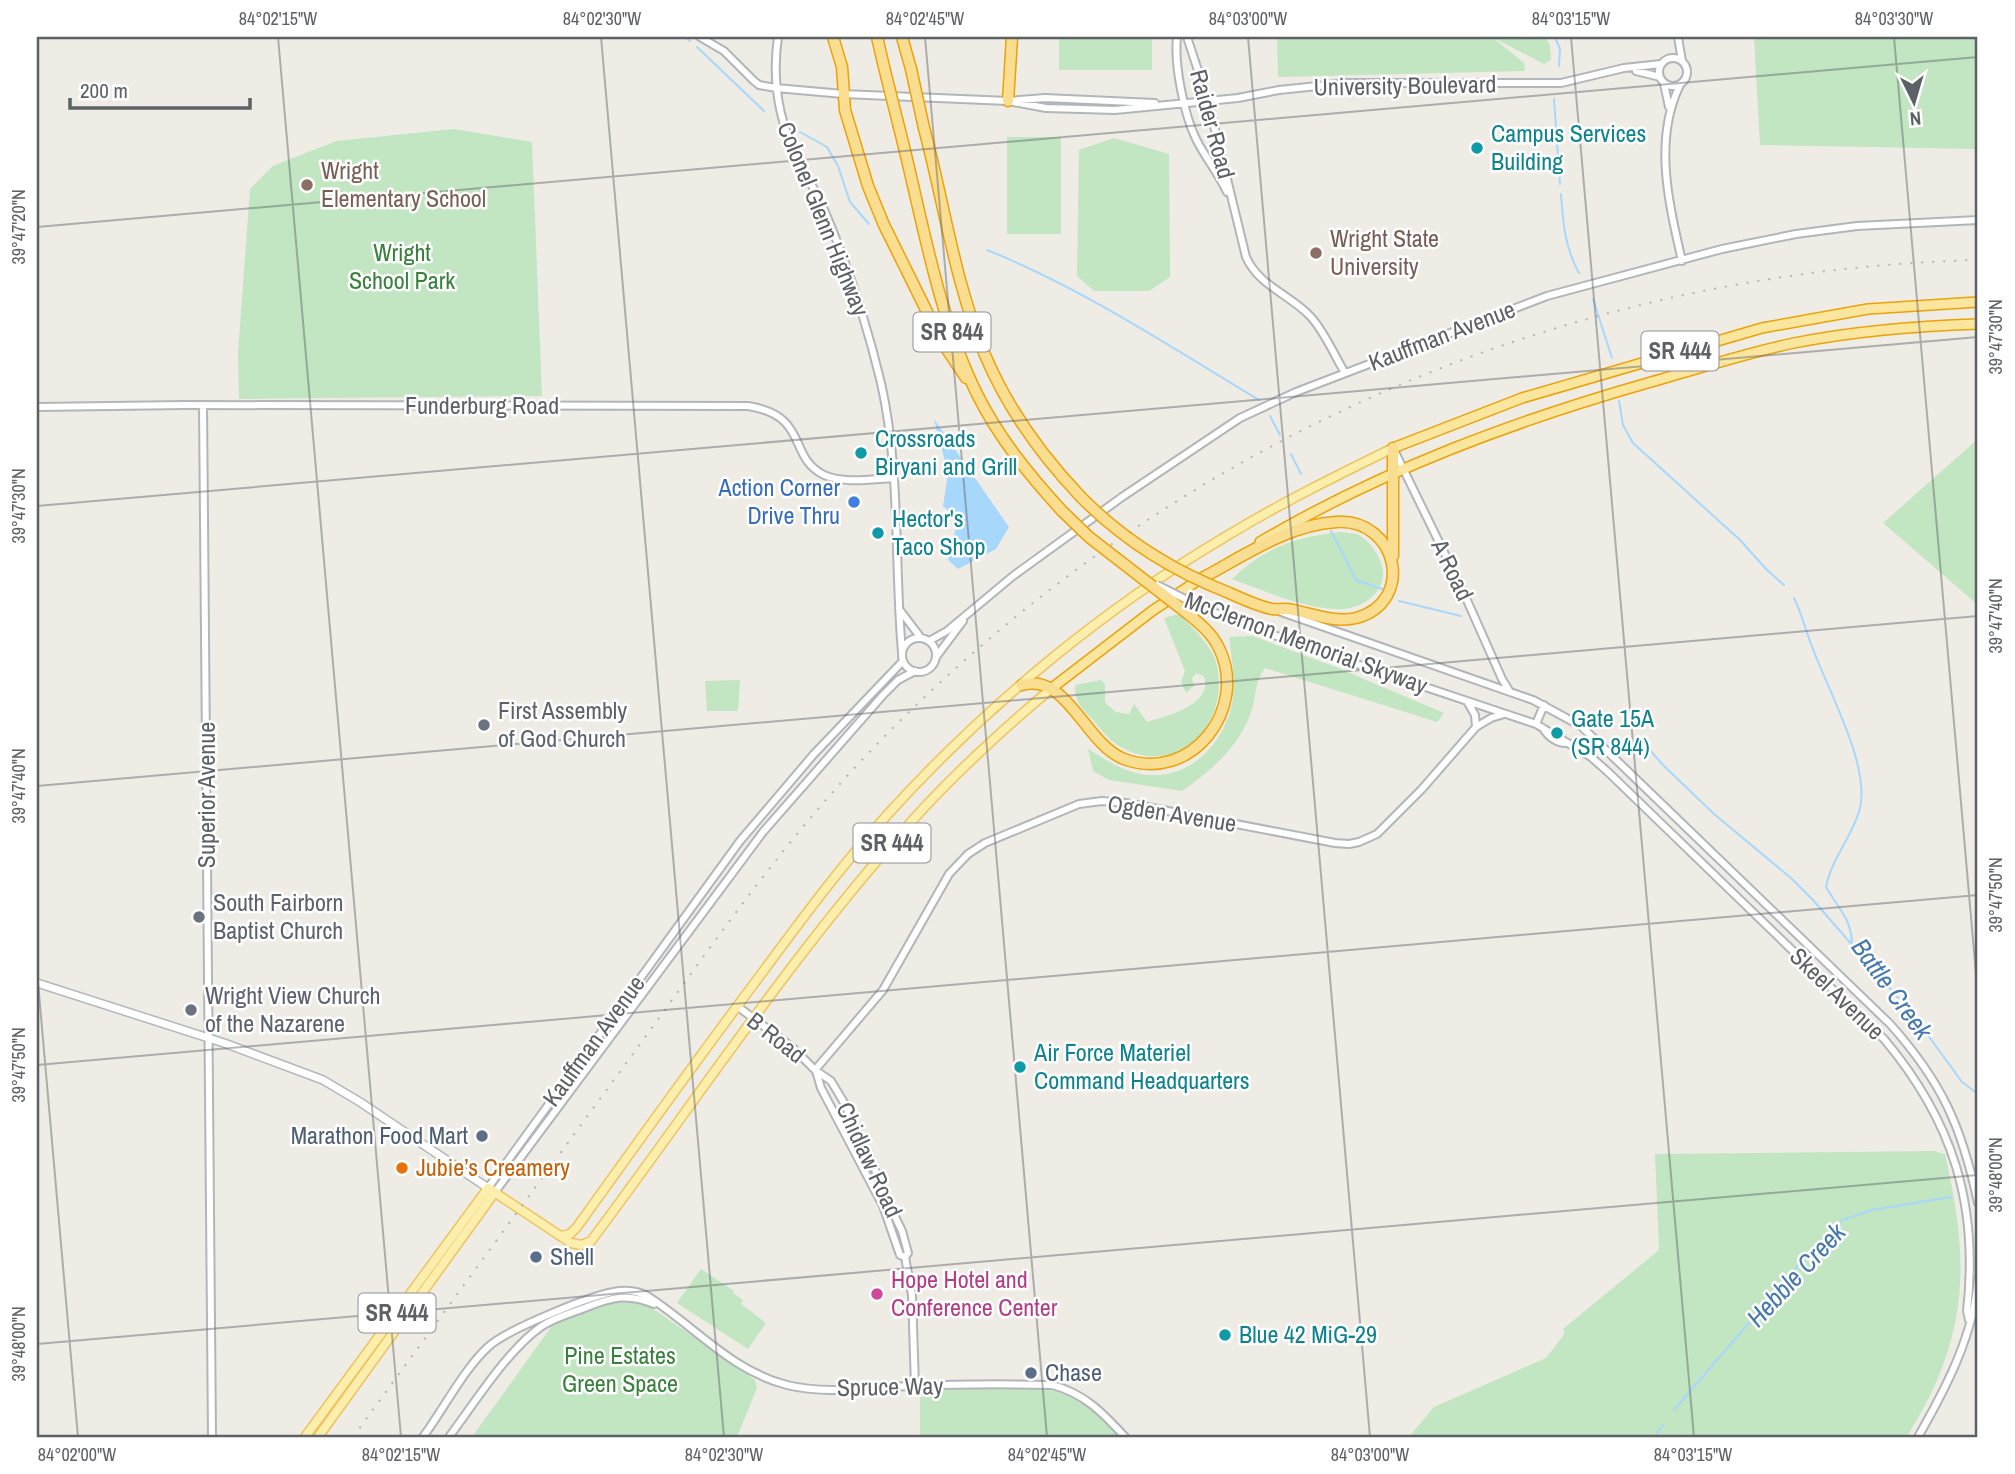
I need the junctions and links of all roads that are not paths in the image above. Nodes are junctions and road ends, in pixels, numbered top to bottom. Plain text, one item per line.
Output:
1 (700, 37) edge
2 (778, 37) edge
3 (833, 37) edge
4 (877, 37) edge
5 (902, 37) edge
6 (909, 37) edge
7 (1012, 37) edge
8 (1177, 37) edge
9 (1187, 37) edge
10 (1678, 38) edge
11 (1668, 58) junction
12 (1682, 61) junction
13 (1661, 64) junction
14 (1624, 68) junction
15 (911, 69) junction
16 (1661, 80) junction
17 (1680, 85) junction
18 (776, 88) junction
19 (843, 94) junction
20 (1008, 101) junction
21 (1208, 101) junction
22 (1185, 103) junction
23 (1669, 109) junction
24 (1235, 211) junction
25 (1978, 220) edge
26 (1682, 261) junction
27 (1978, 302) edge
28 (1978, 324) edge
29 (1345, 373) junction
30 (977, 392) junction
31 (203, 405) junction
32 (37, 407) edge
33 (1393, 448) junction
34 (1405, 468) junction
35 (1393, 473) junction
36 (894, 478) junction
37 (1393, 570) junction
38 (1203, 577) junction
39 (1143, 578) junction
40 (898, 608) junction
41 (1273, 609) junction
42 (969, 613) junction
43 (921, 638) junction
44 (929, 641) junction
45 (902, 652) junction
46 (935, 659) junction
47 (903, 661) junction
48 (915, 671) junction
49 (1022, 685) junction
50 (1052, 688) junction
51 (1511, 692) junction
52 (1467, 702) junction
53 (1548, 707) junction
54 (1506, 714) junction
55 (1540, 725) junction
56 (1476, 727) junction
57 (37, 983) edge
58 (737, 1006) junction
59 (754, 1019) junction
60 (210, 1038) junction
61 (815, 1070) junction
62 (492, 1190) junction
63 (1978, 1203) edge
64 (561, 1236) junction
65 (905, 1256) junction
66 (1978, 1278) edge
67 (659, 1306) junction
68 (1969, 1320) junction
69 (915, 1386) junction
70 (212, 1437) edge
71 (305, 1437) edge
72 (318, 1437) edge
73 (423, 1437) edge
74 (449, 1437) edge
75 (1125, 1437) edge
76 (1918, 1437) edge

1 - 18 street
2 - 18 street, Colonel Glenn Highway
3 - 19 highway
4 - 30 highway, McClernon Memorial Skyway / SR 844, bridge
5 - 15 highway, McClernon Memorial Skyway / SR 844
6 - 15 highway
7 - 20 highway
8 - 22 street, Raider Road
9 - 21 street, Raider Road
10 - 11 street
10 - 12 street
11 - 12 street
11 - 13 street
12 - 17 street
13 - 14 street, University Boulevard
13 - 16 street
14 - 16 street, University Boulevard
14 - 21 street, University Boulevard
15 - 41 highway, McClernon Memorial Skyway / SR 844, bridge
16 - 17 street, University Boulevard
16 - 23 street
17 - 23 street
18 - 19 street, University Boulevard
18 - 36 street, Colonel Glenn Highway
19 - 20 street, University Boulevard
19 - 30 highway
20 - 22 street, University Boulevard
21 - 22 street, University Boulevard
21 - 24 street, Raider Road
22 - 24 street, Raider Road
23 - 26 street
24 - 29 street, Raider Road
25 - 26 street, Kauffman Avenue
26 - 29 street, Kauffman Avenue
27 - 33 highway, SR 444
28 - 34 highway, SR 444
29 - 42 street, Kauffman Avenue
30 - 39 highway, McClernon Memorial Skyway / SR 844, bridge
31 - 32 street, Funderburg Road
31 - 36 street, Funderburg Road
31 - 60 street, Superior Avenue
33 - 34 street, A Road
33 - 35 highway
33 - 49 main road, SR 444
34 - 35 highway, SR 444
34 - 51 street, A Road
35 - 37 highway
35 - 38 highway, SR 444
36 - 40 street, Colonel Glenn Highway
37 - 38 highway
37 - 41 highway
38 - 50 highway, SR 444
39 - 50 highway, bridge
39 - 52 street, McClernon Memorial Skyway / SR 844, bridge
40 - 43 street
40 - 45 street, Colonel Glenn Highway
41 - 51 street, McClernon Memorial Skyway / SR 844
42 - 44 street, Kauffman Avenue
42 - 46 street, Kauffman Avenue
43 - 44 street
43 - 45 street
44 - 46 street
45 - 47 street
46 - 48 street
47 - 48 street
47 - 62 street, Kauffman Avenue
48 - 62 street, Kauffman Avenue
49 - 50 highway
49 - 58 main road, SR 444
50 - 59 main road, SR 444
51 - 53 street, McClernon Memorial Skyway
52 - 54 street, McClernon Memorial Skyway / SR 844
52 - 56 street
53 - 55 street
53 - 63 street, Skeel Avenue
54 - 55 street, McClernon Memorial Skyway
54 - 56 street
55 - 68 street, Skeel Avenue
56 - 61 street, Ogden Avenue
57 - 60 main road
58 - 59 street, B Road
58 - 64 main road, SR 444
59 - 61 street, B Road
59 - 64 main road, SR 444
60 - 62 main road
60 - 70 street, Superior Avenue
61 - 65 street, Chidlaw Road
61 - 65 street, Chidlaw Road
62 - 64 main road, SR 444
62 - 71 main road, Kauffman Avenue / SR 444
62 - 72 main road, Kauffman Avenue / SR 444
65 - 69 street, Chidlaw Road
66 - 68 street, Skeel Avenue
67 - 69 street, Spruce Way
67 - 73 street, Spruce Way
67 - 74 street, Spruce Way
68 - 76 street, Skeel Avenue
69 - 75 street, Spruce Way

